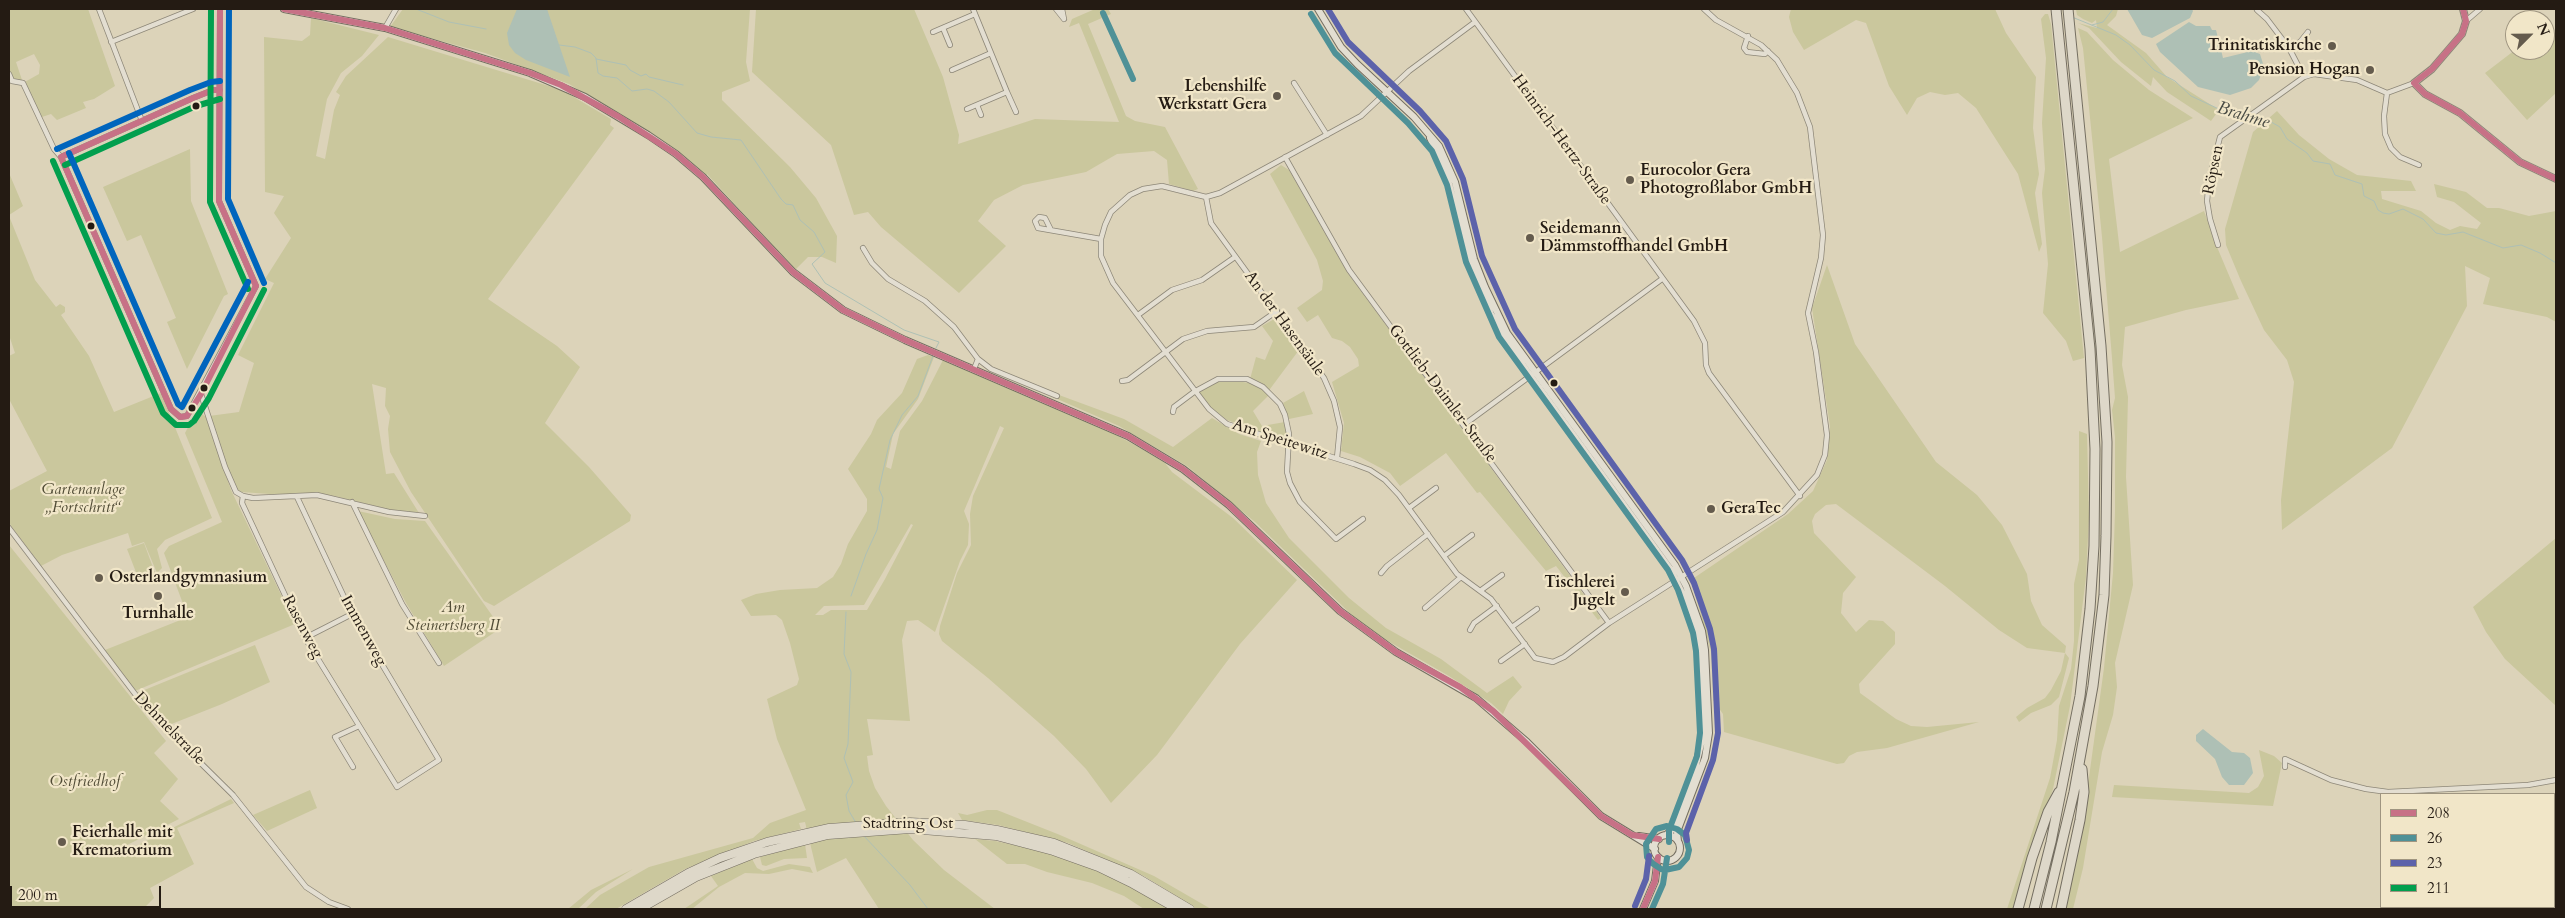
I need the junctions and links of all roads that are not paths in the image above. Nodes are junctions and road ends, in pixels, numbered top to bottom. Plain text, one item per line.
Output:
1 (99, 9) edge
2 (193, 9) edge
3 (220, 9) edge
4 (284, 9) edge
5 (394, 9) edge
6 (973, 9) edge
7 (1056, 9) edge
8 (1062, 9) edge
9 (1318, 9) edge
10 (1466, 9) edge
11 (1704, 9) edge
12 (2056, 9) edge
13 (2068, 9) edge
14 (2463, 9) edge
15 (2480, 9) edge
16 (2257, 10) dead end
17 (975, 14) junction
18 (2466, 21) junction
19 (1475, 22) junction
20 (385, 28) junction
21 (943, 28) junction
22 (933, 32) dead end
23 (2308, 32) dead end
24 (1748, 36) junction
25 (111, 42) junction
26 (950, 45) dead end
27 (2289, 48) junction
28 (1768, 51) junction
29 (991, 53) junction
30 (952, 70) dead end
31 (9, 74) edge
32 (2304, 77) junction
33 (1294, 83) dead end
34 (2414, 83) junction
35 (220, 90) junction
36 (1007, 92) junction
37 (1387, 92) junction
38 (2387, 93) junction
39 (977, 105) junction
40 (967, 109) dead end
41 (1016, 112) dead end
42 (981, 115) dead end
43 (142, 121) junction
44 (1327, 134) junction
45 (61, 157) junction
46 (1285, 157) junction
47 (2419, 165) dead end
48 (2556, 179) edge
49 (1206, 197) junction
50 (1051, 230) dead end
51 (1101, 239) junction
52 (2218, 245) dead end
53 (863, 248) dead end
54 (1236, 257) junction
55 (1662, 279) junction
56 (1276, 312) junction
57 (1138, 315) junction
58 (1165, 352) junction
59 (978, 359) junction
60 (974, 369) junction
61 (1532, 374) junction
62 (1122, 381) dead end
63 (1194, 392) junction
64 (201, 394) junction
65 (1058, 396) dead end
66 (1173, 412) dead end
67 (1465, 424) junction
68 (1287, 444) junction
69 (1336, 458) junction
70 (1436, 488) dead end
71 (243, 496) junction
72 (1800, 496) junction
73 (297, 497) junction
74 (352, 502) junction
75 (1409, 508) junction
76 (425, 516) dead end
77 (1363, 519) dead end
78 (9, 528) edge
79 (1428, 534) junction
80 (1472, 535) dead end
81 (1444, 556) junction
82 (1381, 573) dead end
83 (1502, 575) dead end
84 (1461, 577) junction
85 (1680, 578) junction
86 (1480, 591) junction
87 (1497, 606) junction
88 (1425, 608) dead end
89 (1537, 609) dead end
90 (352, 614) junction
91 (1609, 623) junction
92 (1512, 626) junction
93 (1470, 630) dead end
94 (305, 638) junction
95 (1525, 644) junction
96 (1501, 661) dead end
97 (439, 663) dead end
98 (359, 726) junction
99 (2081, 756) junction
100 (353, 767) dead end
101 (2285, 767) dead end
102 (2556, 780) edge
103 (2064, 783) junction
104 (397, 787) joint
105 (997, 833) junction
106 (1632, 835) junction
107 (1666, 835) junction
108 (1659, 838) junction
109 (784, 841) junction
110 (1678, 841) junction
111 (1655, 849) junction
112 (1658, 857) junction
113 (1668, 861) junction
114 (1655, 881) junction
115 (348, 909) edge
116 (626, 909) edge
117 (640, 909) edge
118 (1177, 909) edge
119 (1190, 909) edge
120 (1643, 909) edge
121 (2018, 909) edge
122 (2034, 909) edge
123 (2046, 909) edge
124 (2061, 909) edge

1 - 25 street
2 - 25 street
3 - 35 street
4 - 20 main road
5 - 20 street
6 - 17 street
7 - 8 street
9 - 37 main road
10 - 19 street, Heinrich-Hertz-Straße
11 - 24 street, Am Speitewitz
12 - 103 highway
13 - 99 highway
14 - 18 street
15 - 18 street
16 - 27 street
17 - 21 street
17 - 29 street
18 - 34 street
19 - 37 street
19 - 55 street, Heinrich-Hertz-Straße
20 - 60 main road
21 - 22 street
21 - 26 street
23 - 27 street
24 - 28 street, Am Speitewitz
24 - 28 street
25 - 43 street
27 - 32 street
28 - 72 street, Am Speitewitz
29 - 30 street
29 - 36 street
31 - 45 street
32 - 38 street
32 - 52 street, Röpsen
33 - 44 street
34 - 38 street
34 - 48 street
35 - 43 street
35 - 64 street
36 - 39 street
36 - 41 street
37 - 44 street
37 - 61 main road
38 - 47 street
39 - 40 street
39 - 42 street
43 - 45 street
44 - 46 street
45 - 64 street
46 - 49 street
46 - 67 street, Gottlieb-Daimler-Straße
49 - 51 street, Am Speitewitz
49 - 54 street, An der Hasensäule
50 - 51 street
51 - 57 street, Am Speitewitz
53 - 59 street
54 - 56 street, An der Hasensäule
54 - 57 street
55 - 61 street
55 - 72 street, Heinrich-Hertz-Straße
56 - 58 street
56 - 69 street, An der Hasensäule
57 - 58 street, Am Speitewitz
58 - 62 street
58 - 63 street, Am Speitewitz
59 - 60 street
59 - 65 street
60 - 106 main road
61 - 67 street
61 - 85 main road
63 - 66 street
63 - 68 street, Am Speitewitz
63 - 68 street
64 - 71 street, Rasenweg
67 - 91 street, Gottlieb-Daimler-Straße
68 - 69 street, Am Speitewitz
68 - 77 street
69 - 75 street, Am Speitewitz
70 - 75 street
71 - 73 street
71 - 94 street, Rasenweg
72 - 85 street, Am Speitewitz
73 - 74 street
73 - 90 street, Immenweg
74 - 76 street
74 - 97 street
75 - 79 street, Am Speitewitz
78 - 115 street, Dehmelstraße
79 - 81 street, Am Speitewitz
79 - 82 street
80 - 81 street
81 - 84 street, Am Speitewitz
83 - 86 street
84 - 86 street, Am Speitewitz
84 - 88 street
85 - 91 street, Am Speitewitz
85 - 107 main road
85 - 110 main road
86 - 87 street, Am Speitewitz
87 - 92 street, Am Speitewitz
87 - 93 street
89 - 92 street
90 - 94 street
90 - 104 street, Immenweg
91 - 95 street, Am Speitewitz
92 - 95 street, Am Speitewitz
94 - 98 street, Rasenweg
95 - 96 street
98 - 100 street
98 - 104 street, Rasenweg
99 - 123 highway
99 - 124 highway
101 - 102 street
103 - 121 highway
103 - 122 highway
105 - 109 highway, Stadtring Ost
105 - 118 highway, Stadtring Ost
105 - 119 highway, Stadtring Ost
106 - 108 main road
106 - 111 main road
107 - 108 main road
107 - 110 main road
108 - 111 main road
109 - 116 highway, Stadtring Ost
109 - 117 highway, Stadtring Ost
110 - 113 main road
111 - 112 main road
112 - 113 main road
112 - 114 main road
113 - 114 main road
114 - 120 main road

